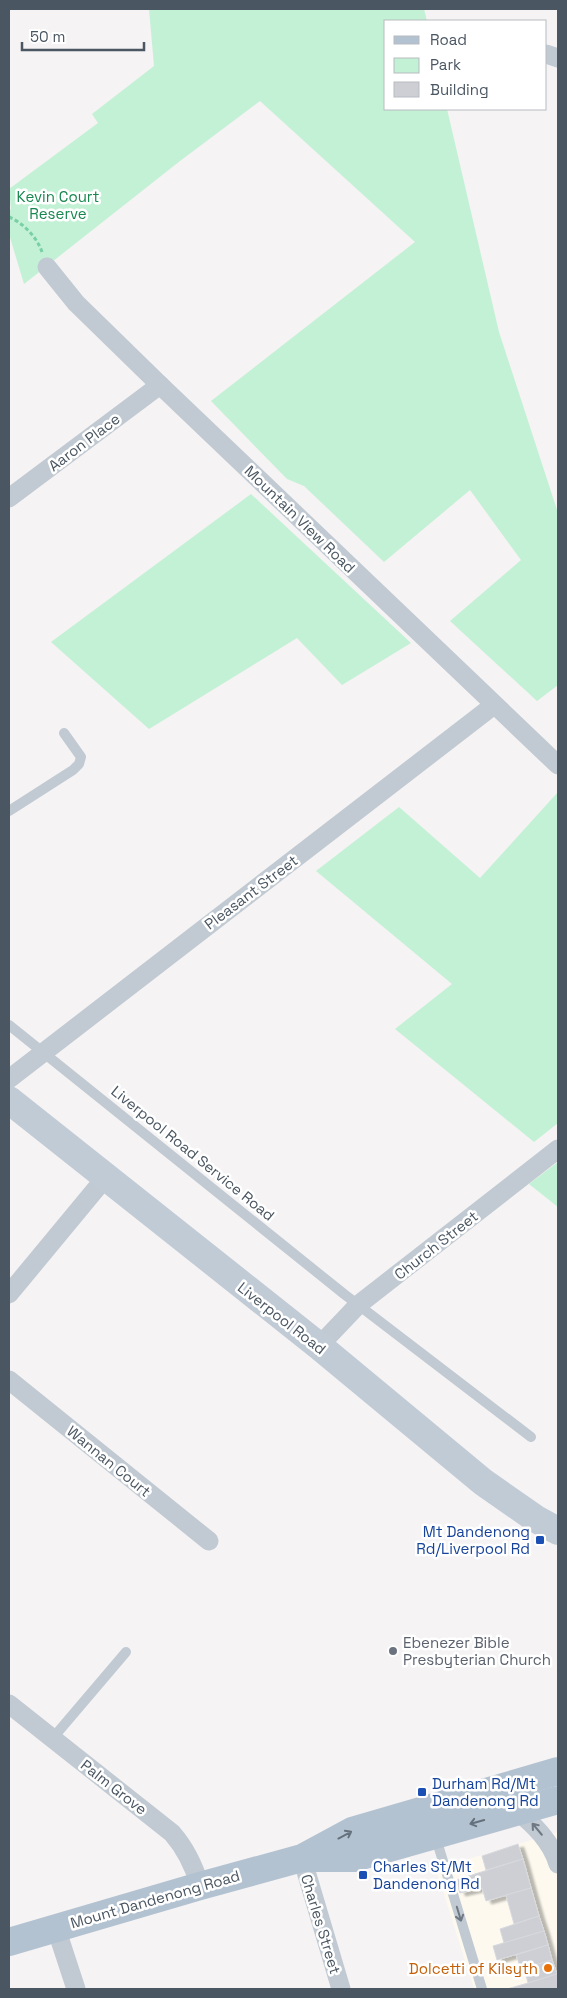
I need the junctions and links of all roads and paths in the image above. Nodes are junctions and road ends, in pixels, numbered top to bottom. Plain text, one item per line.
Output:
1 (9, 217) edge
2 (47, 267) joint
3 (160, 385) junction
4 (9, 498) edge
5 (494, 704) junction
6 (64, 733) dead end
7 (558, 765) edge
8 (9, 811) edge
9 (9, 1025) edge
10 (42, 1052) junction
11 (9, 1079) edge
12 (9, 1100) edge
13 (558, 1149) edge
14 (105, 1178) junction
15 (9, 1294) edge
16 (358, 1305) junction
17 (319, 1346) junction
18 (9, 1380) edge
19 (531, 1437) dead end
20 (558, 1531) edge
21 (209, 1541) dead end
22 (126, 1652) dead end
23 (9, 1704) edge
24 (52, 1739) junction
25 (558, 1771) edge
26 (558, 1800) edge
27 (516, 1810) junction
28 (558, 1830) edge
29 (435, 1834) junction
30 (556, 1857) edge
31 (302, 1858) junction
32 (200, 1886) junction
33 (56, 1928) junction
34 (9, 1942) edge
35 (76, 1989) edge
36 (341, 1989) edge
37 (482, 1989) edge

1 - 2 path
2 - 3 street, Mountain View Road
3 - 4 street, Aaron Place
3 - 5 street, Mountain View Road
5 - 7 street, Mountain View Road
5 - 10 street, Pleasant Street
6 - 8 lane
9 - 10 lane, Liverpool Road Service Road
10 - 11 street, Pleasant Street
10 - 16 lane, Liverpool Road Service Road
12 - 14 main road, Liverpool Road
13 - 16 street, Church Street
14 - 15 street
14 - 17 main road, Liverpool Road
16 - 17 street, Church Street
16 - 19 lane, Liverpool Road Service Road
17 - 20 main road, Liverpool Road
18 - 21 street, Wannan Court
22 - 24 lane
23 - 24 street, Palm Grove
24 - 32 street, Palm Grove
31 -> 25 main road, Mount Dandenong Road
26 - 27 main road, Mount Dandenong Road
27 -> 29 main road, Mount Dandenong Road
30 -> 27 street
28 - 30 street
29 - 31 main road, Mount Dandenong Road
29 -> 37 lane
31 - 32 main road, Mount Dandenong Road
31 - 36 street, Charles Street
32 - 33 main road, Mount Dandenong Road
33 - 34 main road, Mount Dandenong Road
33 - 35 street

